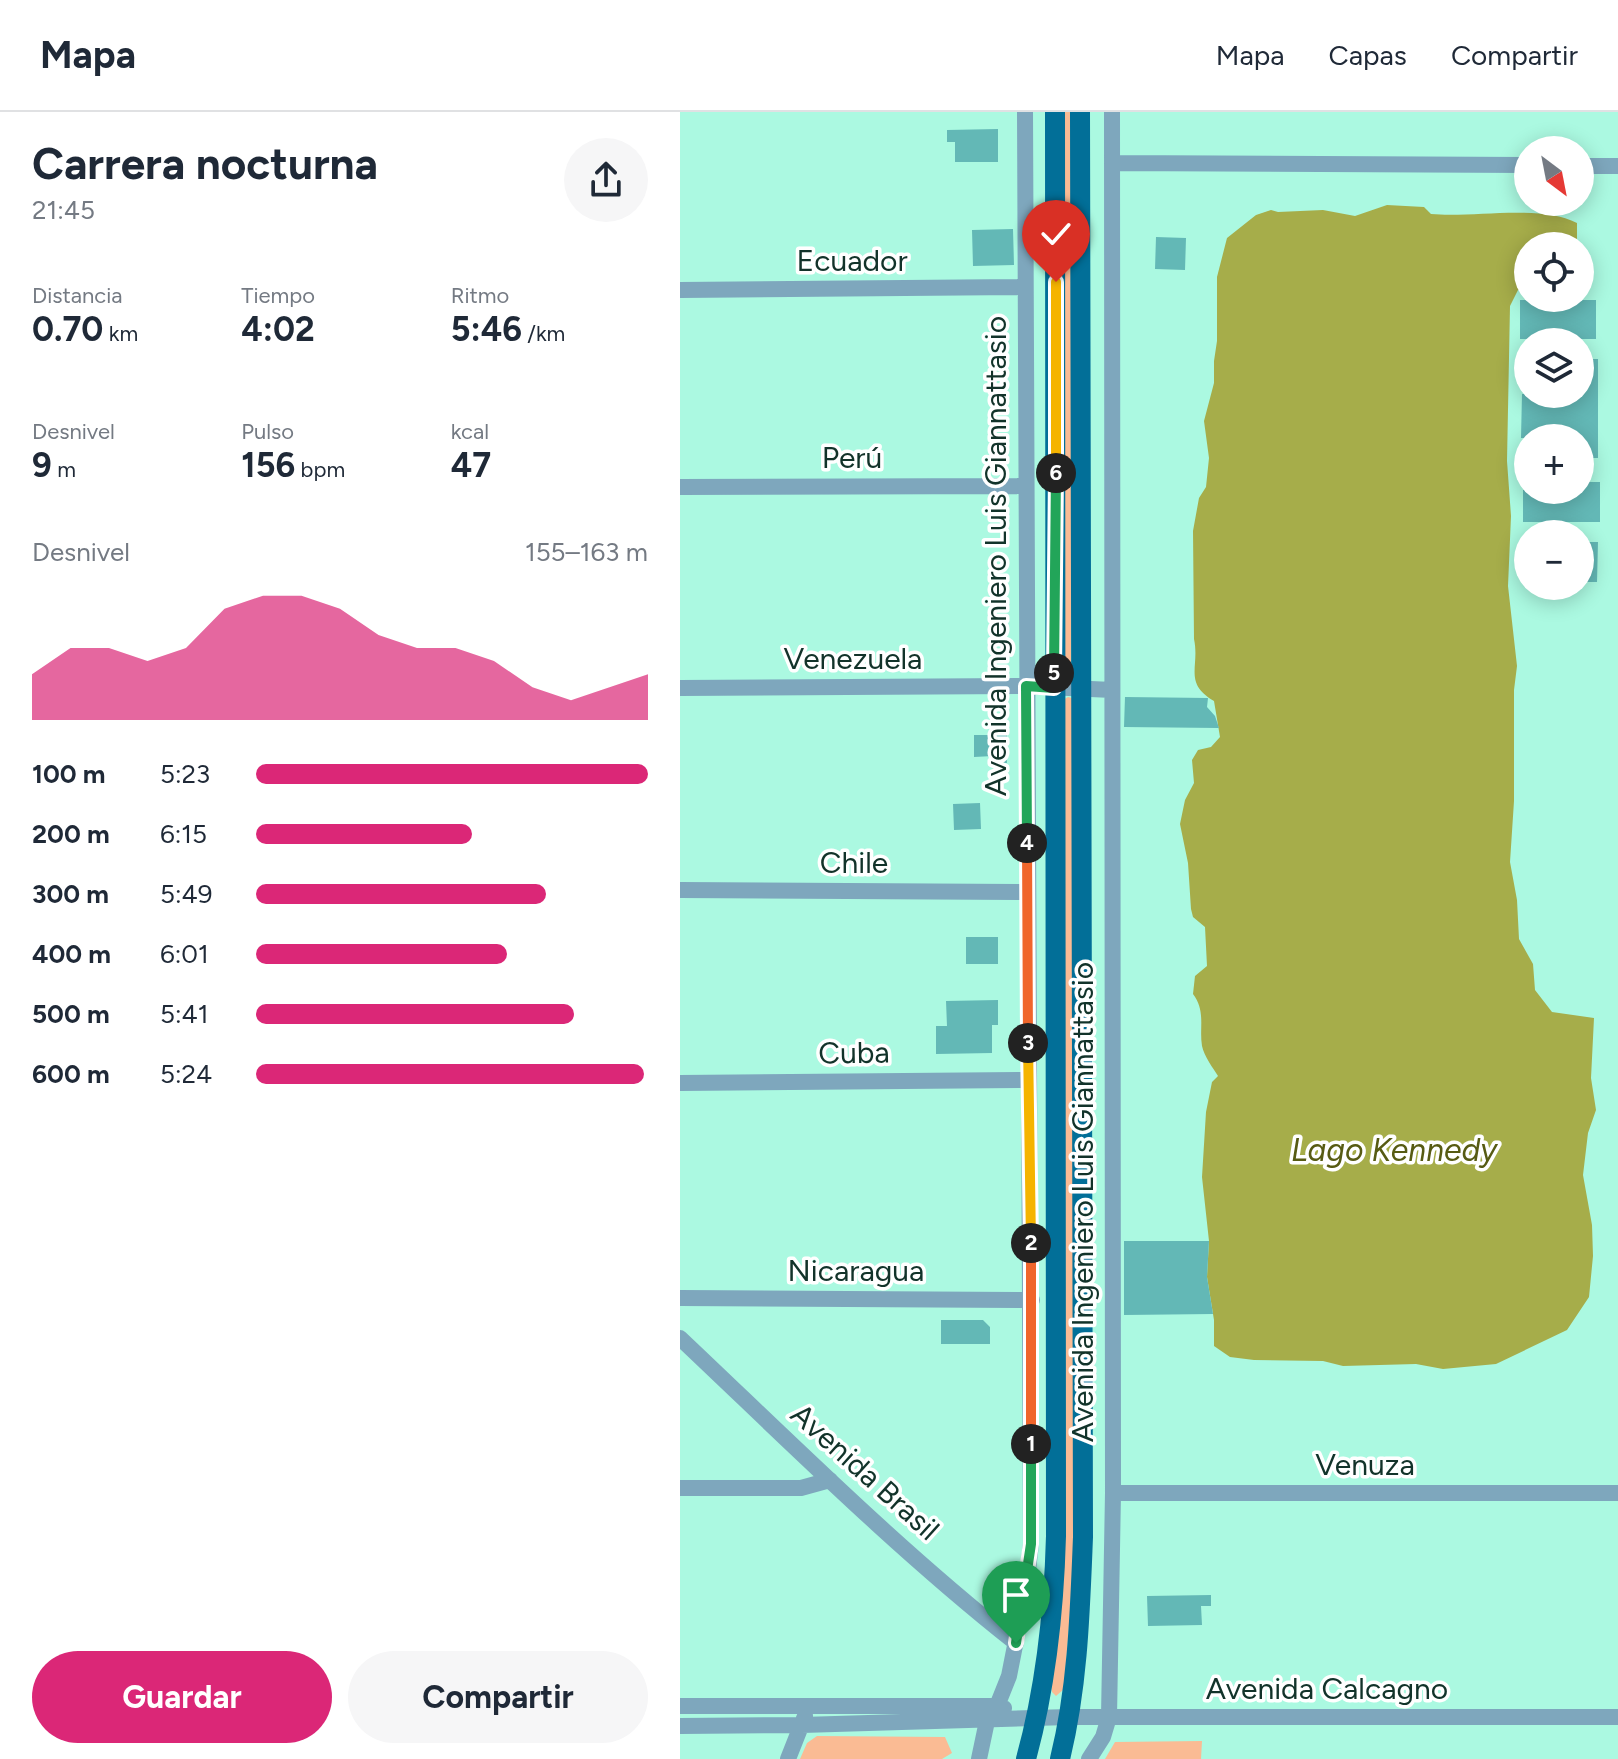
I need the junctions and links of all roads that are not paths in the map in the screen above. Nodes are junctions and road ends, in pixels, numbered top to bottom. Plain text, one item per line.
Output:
1 (1025, 112) edge
2 (1055, 112) edge
3 (1080, 112) edge
4 (1112, 112) edge
5 (1112, 163) junction
6 (1514, 165) edge
7 (1594, 166) edge
8 (1618, 166) edge
9 (1025, 287) junction
10 (680, 290) edge
11 (1025, 486) junction
12 (680, 487) edge
13 (1026, 686) junction
14 (680, 688) edge
15 (1054, 688) junction
16 (1082, 688) junction
17 (1112, 690) junction
18 (680, 890) edge
19 (1027, 892) junction
20 (1029, 1080) junction
21 (680, 1083) edge
22 (680, 1298) edge
23 (1032, 1300) junction
24 (680, 1338) edge
25 (830, 1480) junction
26 (680, 1488) edge
27 (1113, 1493) junction
28 (1618, 1493) edge
29 (1016, 1643) junction
30 (680, 1706) edge
31 (808, 1706) junction
32 (997, 1706) junction
33 (1069, 1717) junction
34 (1109, 1717) junction
35 (1618, 1717) edge
36 (1036, 1718) junction
37 (987, 1721) junction
38 (802, 1725) junction
39 (680, 1726) edge
40 (975, 1756) edge
41 (788, 1759) edge
42 (1026, 1759) edge
43 (1060, 1759) edge
44 (1089, 1759) edge

1 - 9 street, Avenida Ingeniero Luis Giannattasio
2 - 15 main road, Avenida Ingeniero Luis Giannattasio
3 - 16 main road, Avenida Ingeniero Luis Giannattasio
4 - 5 street, Avenida Ingeniero Luis Giannattasio
5 - 6 street
5 - 17 street, Avenida Ingeniero Luis Giannattasio
7 - 8 street
9 - 10 street, Ecuador
9 - 11 street, Avenida Ingeniero Luis Giannattasio
11 - 12 street, Perú
11 - 13 street, Avenida Ingeniero Luis Giannattasio
13 - 14 street, Venezuela
13 - 15 street, Venezuela
13 - 19 street, Avenida Ingeniero Luis Giannattasio
15 - 16 street, Venezuela
15 - 36 main road, Avenida Ingeniero Luis Giannattasio
16 - 17 street, Venezuela
16 - 33 main road, Avenida Ingeniero Luis Giannattasio
17 - 27 street, Avenida Ingeniero Luis Giannattasio
18 - 19 street, Chile
19 - 20 street, Avenida Ingeniero Luis Giannattasio
20 - 21 street, Cuba
20 - 23 street, Avenida Ingeniero Luis Giannattasio
22 - 23 street, Nicaragua
23 - 29 street, Avenida Ingeniero Luis Giannattasio
24 - 25 street, Avenida Brasil
25 - 26 street
25 - 29 street, Avenida Brasil
27 - 28 street, Venuza
27 - 34 street, Avenida Ingeniero Luis Giannattasio
29 - 32 street, Avenida Ingeniero Luis Giannattasio
30 - 31 street, Avenida Calcagno
31 - 32 street, Avenida Calcagno
31 - 38 street
32 - 36 street, Avenida Calcagno
32 - 37 street, Avenida Ingeniero Luis Giannattasio
33 - 34 street, Avenida Calcagno
33 - 36 street, Avenida Calcagno
33 - 43 main road, Avenida Ingeniero Luis Giannattasio
34 - 35 street, Avenida Calcagno
34 - 44 street, Avenida Ingeniero Luis Giannattasio
36 - 37 street, Avenida Calcagno
36 - 42 main road, Avenida Ingeniero Luis Giannattasio
37 - 38 street, Avenida Calcagno
37 - 40 street, Avenida Ingeniero Luis Giannattasio
38 - 39 street, Avenida Calcagno
38 - 41 street

